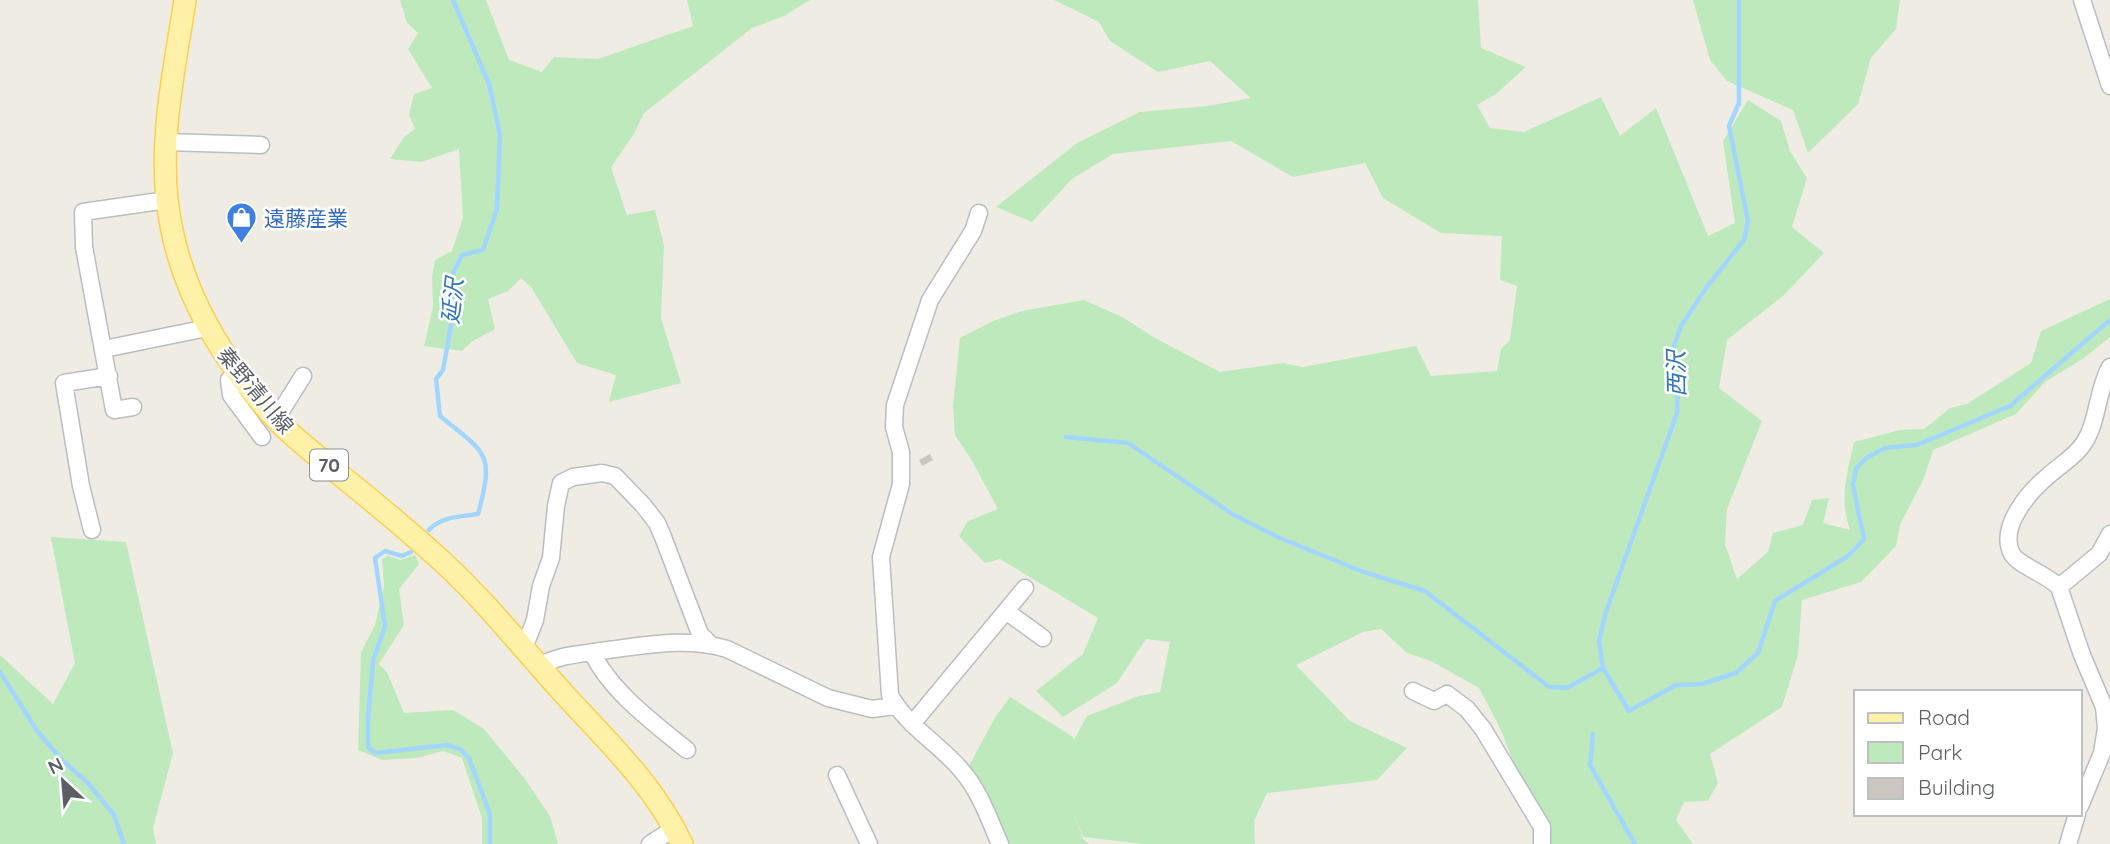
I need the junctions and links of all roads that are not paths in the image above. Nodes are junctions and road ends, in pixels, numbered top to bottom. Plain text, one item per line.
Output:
1 (185, 0) edge
2 (2082, 0) edge
3 (2110, 86) edge
4 (166, 142) junction
5 (261, 145) dead end
6 (167, 200) junction
7 (979, 213) dead end
8 (207, 328) junction
9 (104, 349) junction
10 (2110, 367) edge
11 (239, 374) junction
12 (109, 376) junction
13 (303, 376) dead end
14 (133, 407) dead end
15 (276, 419) junction
16 (262, 436) dead end
17 (92, 530) dead end
18 (2110, 534) edge
19 (2059, 587) junction
20 (1025, 588) dead end
21 (1006, 611) junction
22 (1043, 638) dead end
23 (710, 644) junction
24 (524, 648) junction
25 (592, 652) junction
26 (539, 666) junction
27 (1413, 691) dead end
28 (895, 706) junction
29 (912, 724) junction
30 (687, 750) dead end
31 (837, 775) dead end
32 (2082, 801) edge
33 (2076, 816) edge
34 (679, 836) edge
35 (650, 844) edge
36 (869, 844) edge
37 (1000, 844) edge
38 (1542, 844) edge
39 (2068, 844) edge

1 - 4 main road, 秦野清川線 / 70
2 - 3 street
4 - 5 street
4 - 6 main road, 秦野清川線 / 70
6 - 8 main road, 秦野清川線 / 70
6 - 9 street
7 - 28 street
8 - 9 street
8 - 11 main road, 秦野清川線 / 70
9 - 12 street
10 - 19 street
11 - 15 main road, 秦野清川線 / 70
11 - 16 street
12 - 14 street
12 - 17 street
13 - 15 street
15 - 24 main road, 秦野清川線 / 70
18 - 19 street
19 - 32 street
20 - 21 street
21 - 22 street
21 - 29 street
23 - 24 street
23 - 25 street
23 - 28 street
24 - 26 main road, 秦野清川線 / 70
25 - 26 street
25 - 30 street
26 - 34 main road, 秦野清川線 / 70
27 - 38 street
28 - 29 street
29 - 37 street
31 - 36 street
33 - 39 street
34 - 35 street

